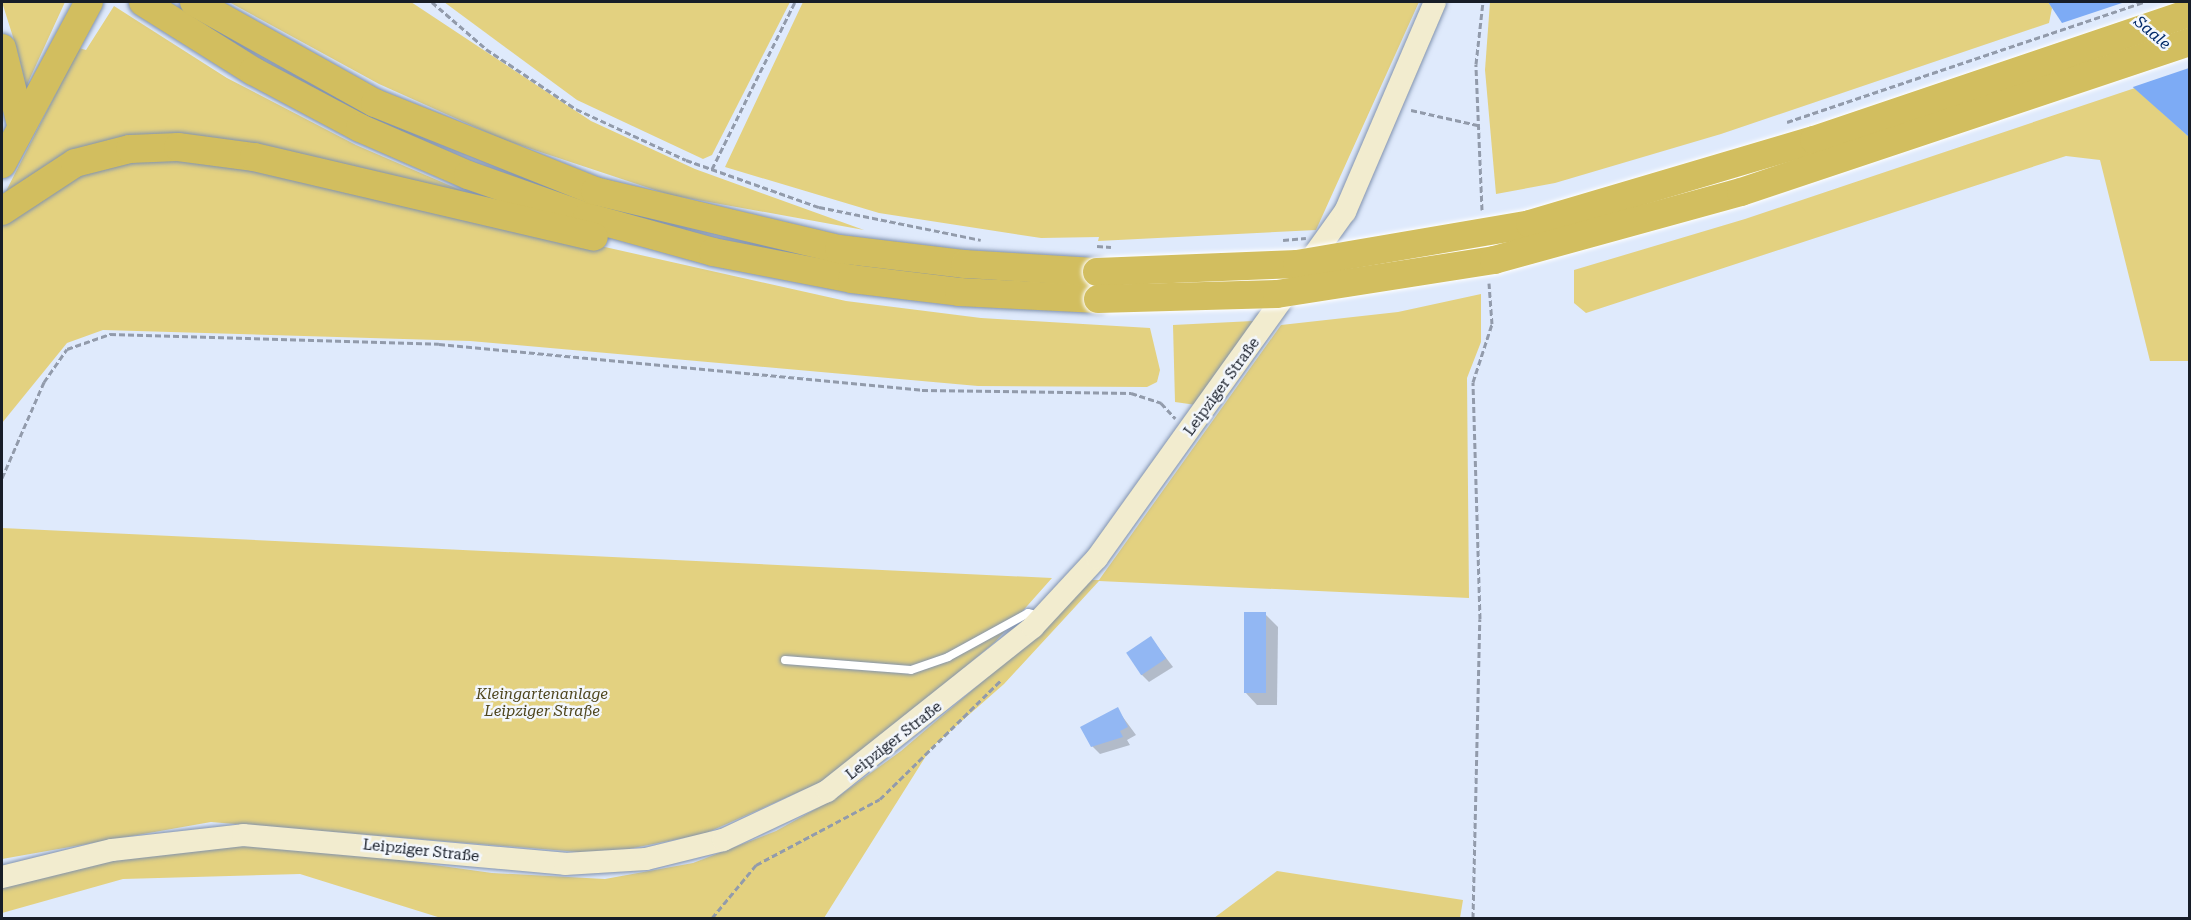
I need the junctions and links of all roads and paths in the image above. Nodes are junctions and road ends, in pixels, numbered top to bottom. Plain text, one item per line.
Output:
1 (89, 2) edge
2 (143, 2) edge
3 (194, 2) edge
4 (432, 2) edge
5 (795, 2) edge
6 (1435, 2) edge
7 (1484, 2) edge
8 (2143, 2) edge
9 (2190, 13) edge
10 (2190, 42) edge
11 (2, 48) edge
12 (1392, 106) junction
13 (1783, 123) dead end
14 (21, 125) junction
15 (1477, 125) junction
16 (2, 164) edge
17 (712, 169) junction
18 (1480, 190) dead end
19 (1487, 208) dead end
20 (1477, 210) dead end
21 (2, 211) edge
22 (1319, 236) dead end
23 (1275, 240) dead end
24 (990, 241) dead end
25 (1120, 247) dead end
26 (713, 252) junction
27 (1094, 255) junction
28 (1491, 306) dead end
29 (1190, 431) junction
30 (2, 478) edge
31 (1045, 617) junction
32 (785, 660) dead end
33 (1007, 674) dead end
34 (2, 877) edge
35 (712, 918) edge
36 (1473, 918) edge

1 - 14 highway
2 - 26 highway
3 - 27 highway
4 - 17 path
5 - 17 path
6 - 12 street, Leipziger Straße
7 - 15 path
8 - 13 path, bridge
9 - 27 highway, bridge
10 - 26 highway, bridge
11 - 14 highway
12 - 15 path
12 - 29 street, Leipziger Straße
14 - 16 highway
15 - 18 path
17 - 24 path
19 - 20 path
21 - 26 highway
22 - 23 path, bridge
25 - 27 path, bridge
28 - 36 path
29 - 30 path
29 - 31 street, Leipziger Straße
31 - 32 lane
31 - 34 street, Leipziger Straße
33 - 35 path

